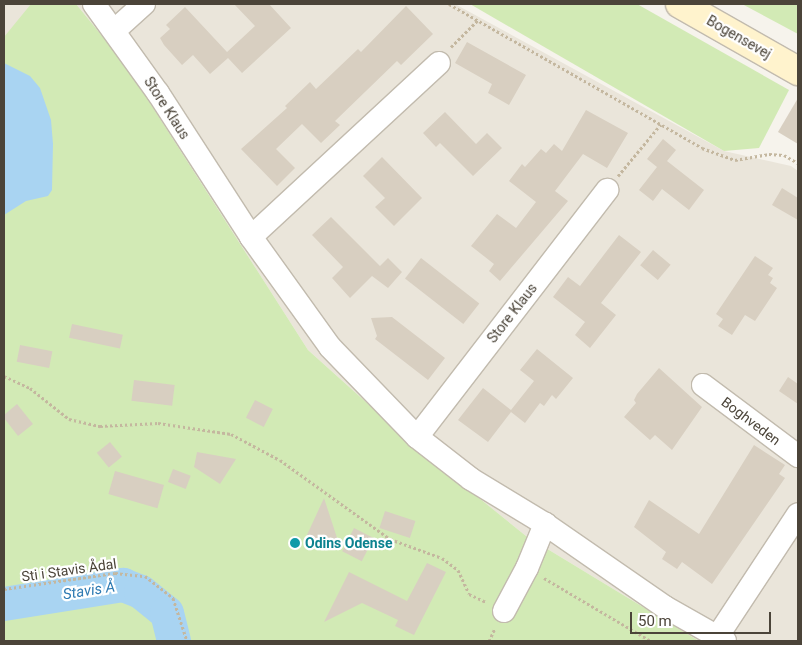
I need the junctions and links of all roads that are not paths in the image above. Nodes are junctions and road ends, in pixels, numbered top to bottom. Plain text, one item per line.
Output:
1 (94, 4) edge
2 (144, 4) edge
3 (680, 4) edge
4 (115, 30) junction
5 (440, 62) road end
6 (798, 71) edge
7 (607, 190) road end
8 (251, 237) junction
9 (703, 385) dead end
10 (417, 436) junction
11 (798, 456) edge
12 (798, 514) edge
13 (545, 524) junction
14 (504, 611) road end
15 (721, 639) edge

1 - 4 street, Store Klaus
2 - 4 street
3 - 6 main road, Bogensevej
4 - 8 street, Store Klaus
5 - 8 street
7 - 10 street, Store Klaus
8 - 10 street, Store Klaus
9 - 11 street, Boghveden
10 - 13 street, Store Klaus
12 - 15 street
13 - 14 street
13 - 15 street, Store Klaus

